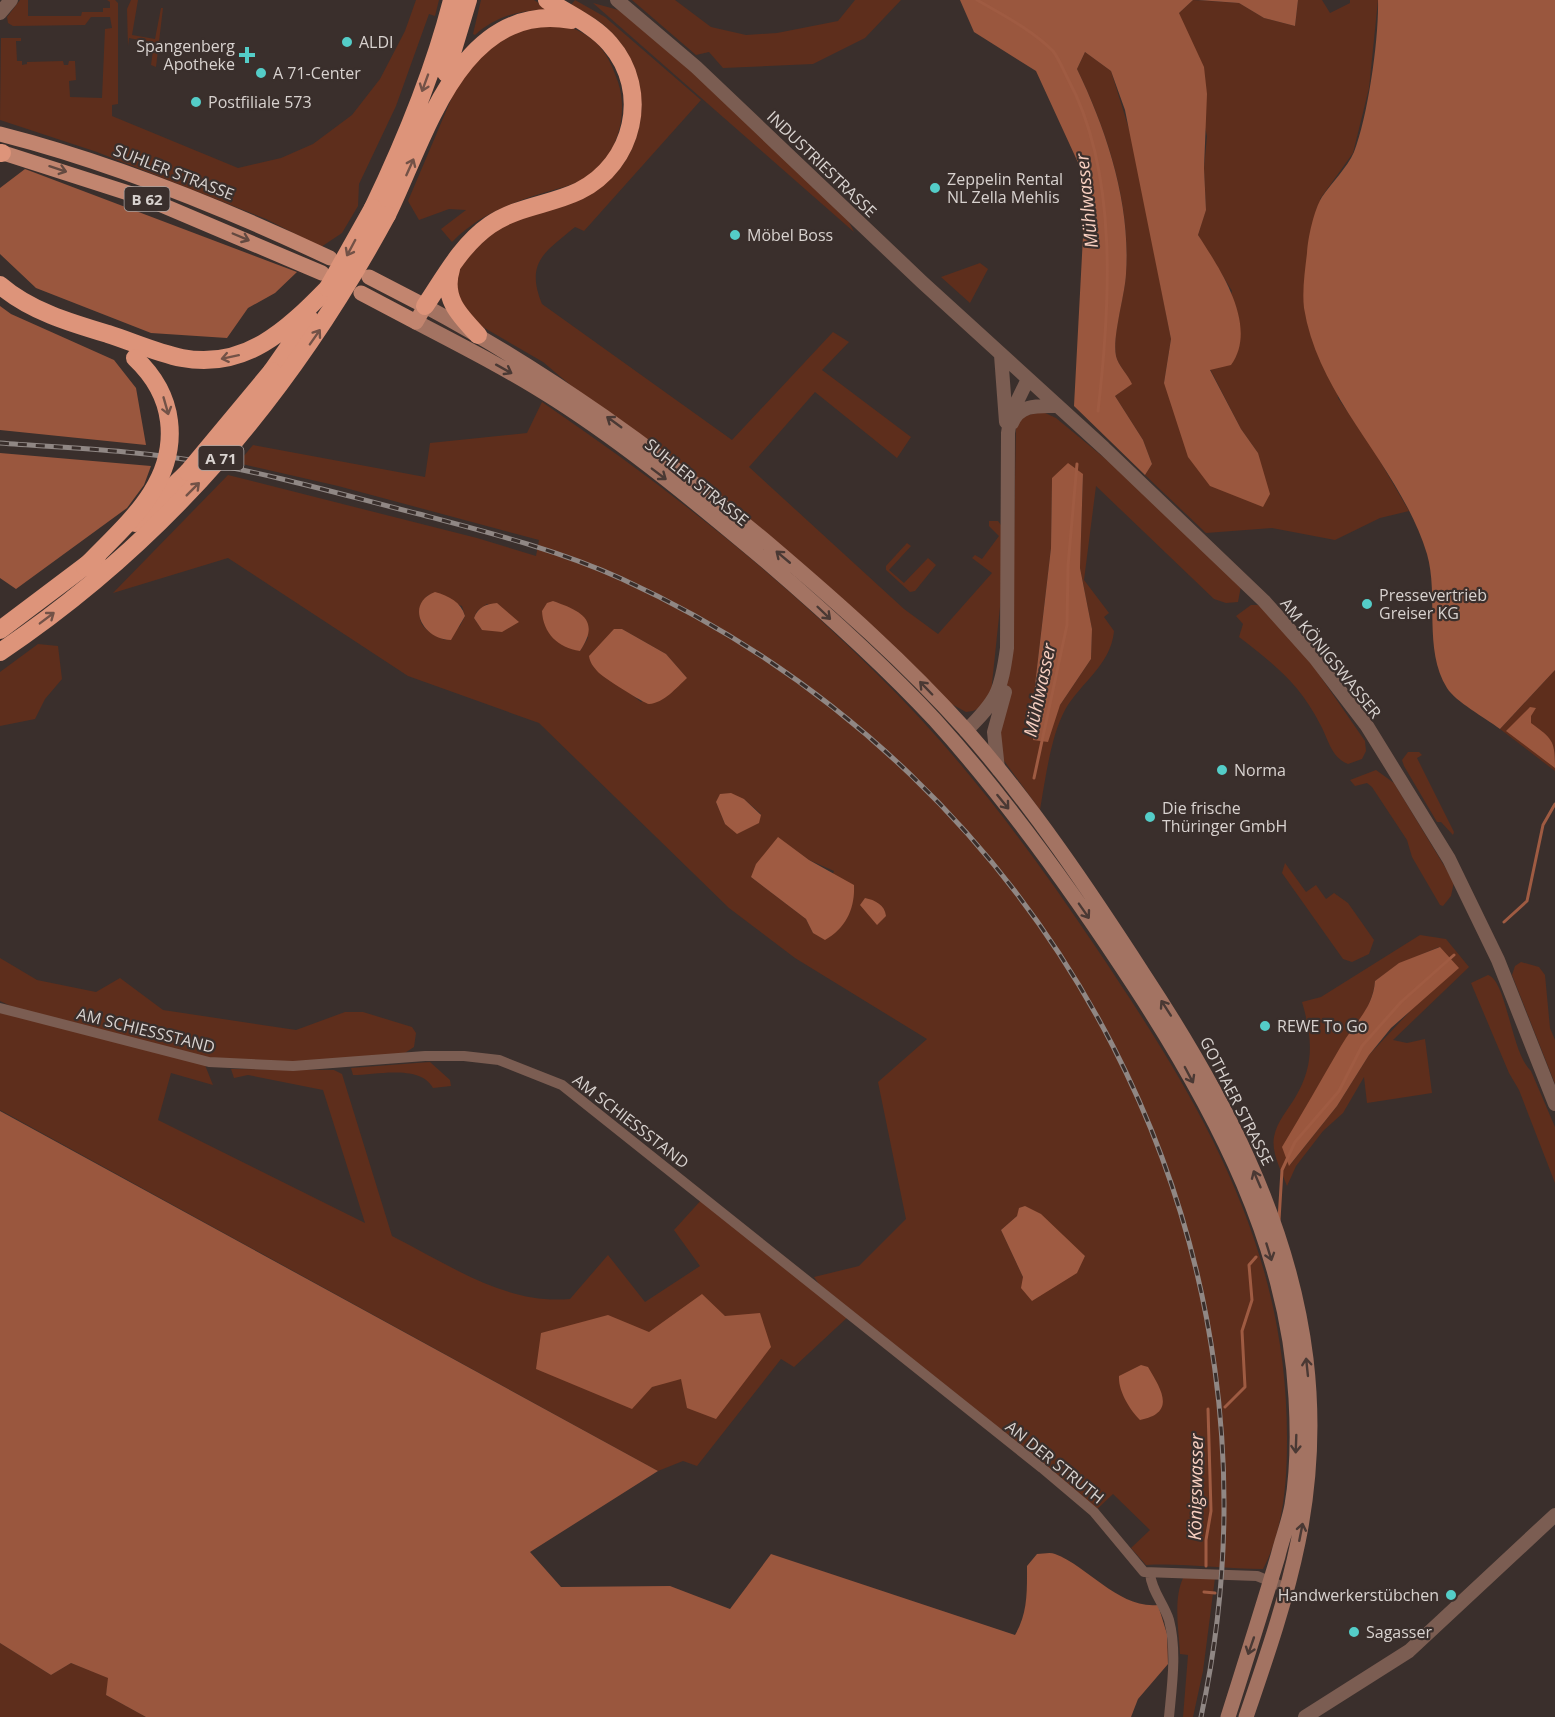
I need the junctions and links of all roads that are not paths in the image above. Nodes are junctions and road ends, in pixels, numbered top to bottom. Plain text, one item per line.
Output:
1 (11, 0) edge
2 (452, 0) edge
3 (468, 0) edge
4 (547, 0) edge
5 (617, 0) edge
6 (0, 13) edge
7 (595, 30) junction
8 (431, 118) junction
9 (2, 143) edge
10 (380, 212) junction
11 (330, 258) dead end
12 (453, 264) junction
13 (369, 277) dead end
14 (325, 281) junction
15 (0, 285) edge
16 (361, 293) dead end
17 (421, 314) junction
18 (478, 335) junction
19 (138, 352) junction
20 (1001, 355) junction
21 (1028, 380) junction
22 (1004, 400) junction
23 (1056, 406) junction
24 (1008, 444) junction
25 (1104, 448) joint
26 (85, 567) junction
27 (0, 630) edge
28 (0, 652) edge
29 (1004, 678) junction
30 (997, 720) junction
31 (944, 731) junction
32 (968, 736) junction
33 (966, 757) junction
34 (998, 769) junction
35 (0, 1008) edge
36 (1555, 1104) edge
37 (960, 1405) joint
38 (1555, 1515) edge
39 (1150, 1573) junction
40 (1280, 1586) junction
41 (1169, 1717) edge
42 (1228, 1717) edge
43 (1246, 1717) edge
44 (1305, 1717) edge

1 - 6 street
2 -> 10 highway, A 71
3 - 8 highway, A 71
4 - 7 highway
5 - 20 street, INDUSTRIESTRASSE
7 - 8 highway
7 - 12 highway
10 -> 8 highway, A 71
9 - 11 main road, SUHLER STRASSE / B 62
9 -> 14 main road, SUHLER STRASSE / B 62
10 -> 14 highway, A 71, bridge
28 -> 10 highway, A 71, bridge
12 - 17 highway
12 - 18 highway
13 - 17 main road, SUHLER STRASSE
14 -> 19 highway
14 - 26 highway, A 71, bridge
15 - 19 highway
16 - 17 main road, SUHLER STRASSE
17 - 18 main road, SUHLER STRASSE
17 -> 31 main road, SUHLER STRASSE
32 -> 18 main road, SUHLER STRASSE
19 -> 26 highway, bridge
20 - 21 street, INDUSTRIESTRASSE
20 - 22 street
21 - 22 street
21 - 23 street, INDUSTRIESTRASSE
21 - 24 street
22 - 24 street
23 - 24 street
23 - 25 street, INDUSTRIESTRASSE
24 - 29 street
25 - 36 street, AM KÖNIGSWASSER
26 - 27 highway, A 71
29 - 30 street
29 - 32 street
30 - 32 street
30 - 34 street
31 - 32 street
31 - 33 main road, SUHLER STRASSE
32 - 33 main road
32 - 34 main road, SUHLER STRASSE
33 -> 40 main road, GOTHAER STRASSE
40 -> 34 main road, GOTHAER STRASSE
35 - 37 street, AM SCHIESSSTAND
37 - 39 street, AN DER STRUTH
38 - 44 street
39 - 40 street
39 - 41 street, AN DER STRUTH
40 -> 42 main road, GOTHAER STRASSE
40 - 43 main road, GOTHAER STRASSE

